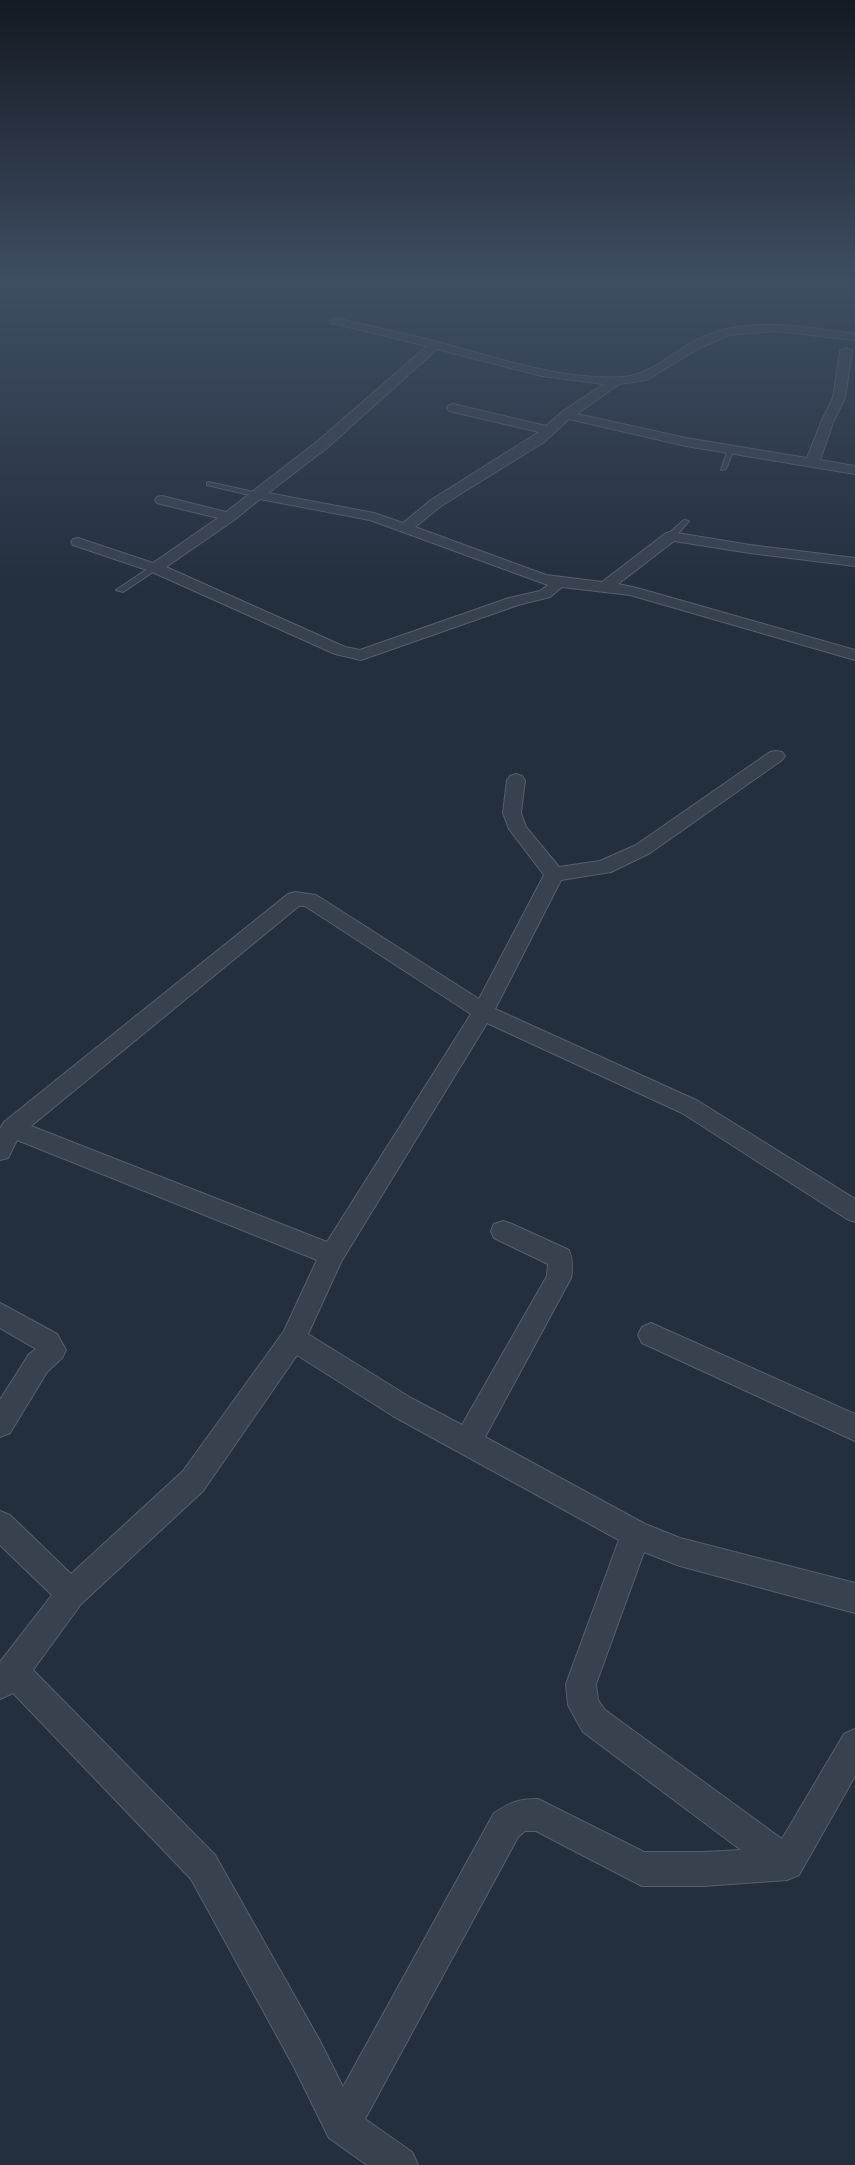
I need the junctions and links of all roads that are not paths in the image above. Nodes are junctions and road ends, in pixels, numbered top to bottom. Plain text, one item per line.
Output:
1 (390, 385) edge
2 (610, 385) edge
3 (841, 385) edge
4 (453, 408) dead end
5 (566, 416) junction
6 (548, 430) junction
7 (731, 449) junction
8 (812, 463) junction
9 (723, 469) dead end
10 (855, 470) edge
11 (209, 484) dead end
12 (258, 495) junction
13 (162, 500) dead end
14 (229, 517) junction
15 (686, 521) dead end
16 (405, 528) junction
17 (671, 536) junction
18 (78, 542) dead end
19 (855, 562) edge
20 (155, 568) junction
21 (556, 582) junction
22 (607, 586) junction
23 (120, 590) dead end
24 (855, 655) edge
25 (776, 756) dead end
26 (516, 780) dead end
27 (554, 874) junction
28 (483, 1012) junction
29 (12, 1128) junction
30 (0, 1151) edge
31 (855, 1212) edge
32 (503, 1231) dead end
33 (332, 1255) junction
34 (0, 1315) edge
35 (651, 1335) dead end
36 (293, 1339) junction
37 (0, 1424) edge
38 (855, 1428) edge
39 (467, 1443) junction
40 (0, 1525) edge
41 (636, 1534) junction
42 (71, 1594) junction
43 (855, 1598) edge
44 (6, 1677) edge
45 (855, 1745) edge
46 (787, 1863) junction
47 (342, 2125) junction
48 (399, 2165) edge

1 - 12 street
2 - 5 street
3 - 8 street
4 - 6 street
5 - 6 street
5 - 7 street
6 - 16 street
7 - 8 street
7 - 9 lane
8 - 10 street
11 - 12 lane
12 - 14 street
12 - 16 street
13 - 14 street
14 - 20 street
15 - 17 lane
16 - 21 street
17 - 19 street
17 - 22 street
18 - 20 street
20 - 21 street
20 - 23 lane
21 - 22 street
22 - 24 street
25 - 27 street
26 - 27 street
27 - 28 street
28 - 29 street
28 - 31 street
28 - 33 street
29 - 30 street
29 - 33 street
32 - 39 street
33 - 36 street
34 - 37 street
35 - 38 street
36 - 39 street
36 - 42 street
39 - 41 street
40 - 42 street
41 - 43 street
41 - 46 street
42 - 44 street
44 - 47 street
45 - 46 street
46 - 47 street
47 - 48 street

